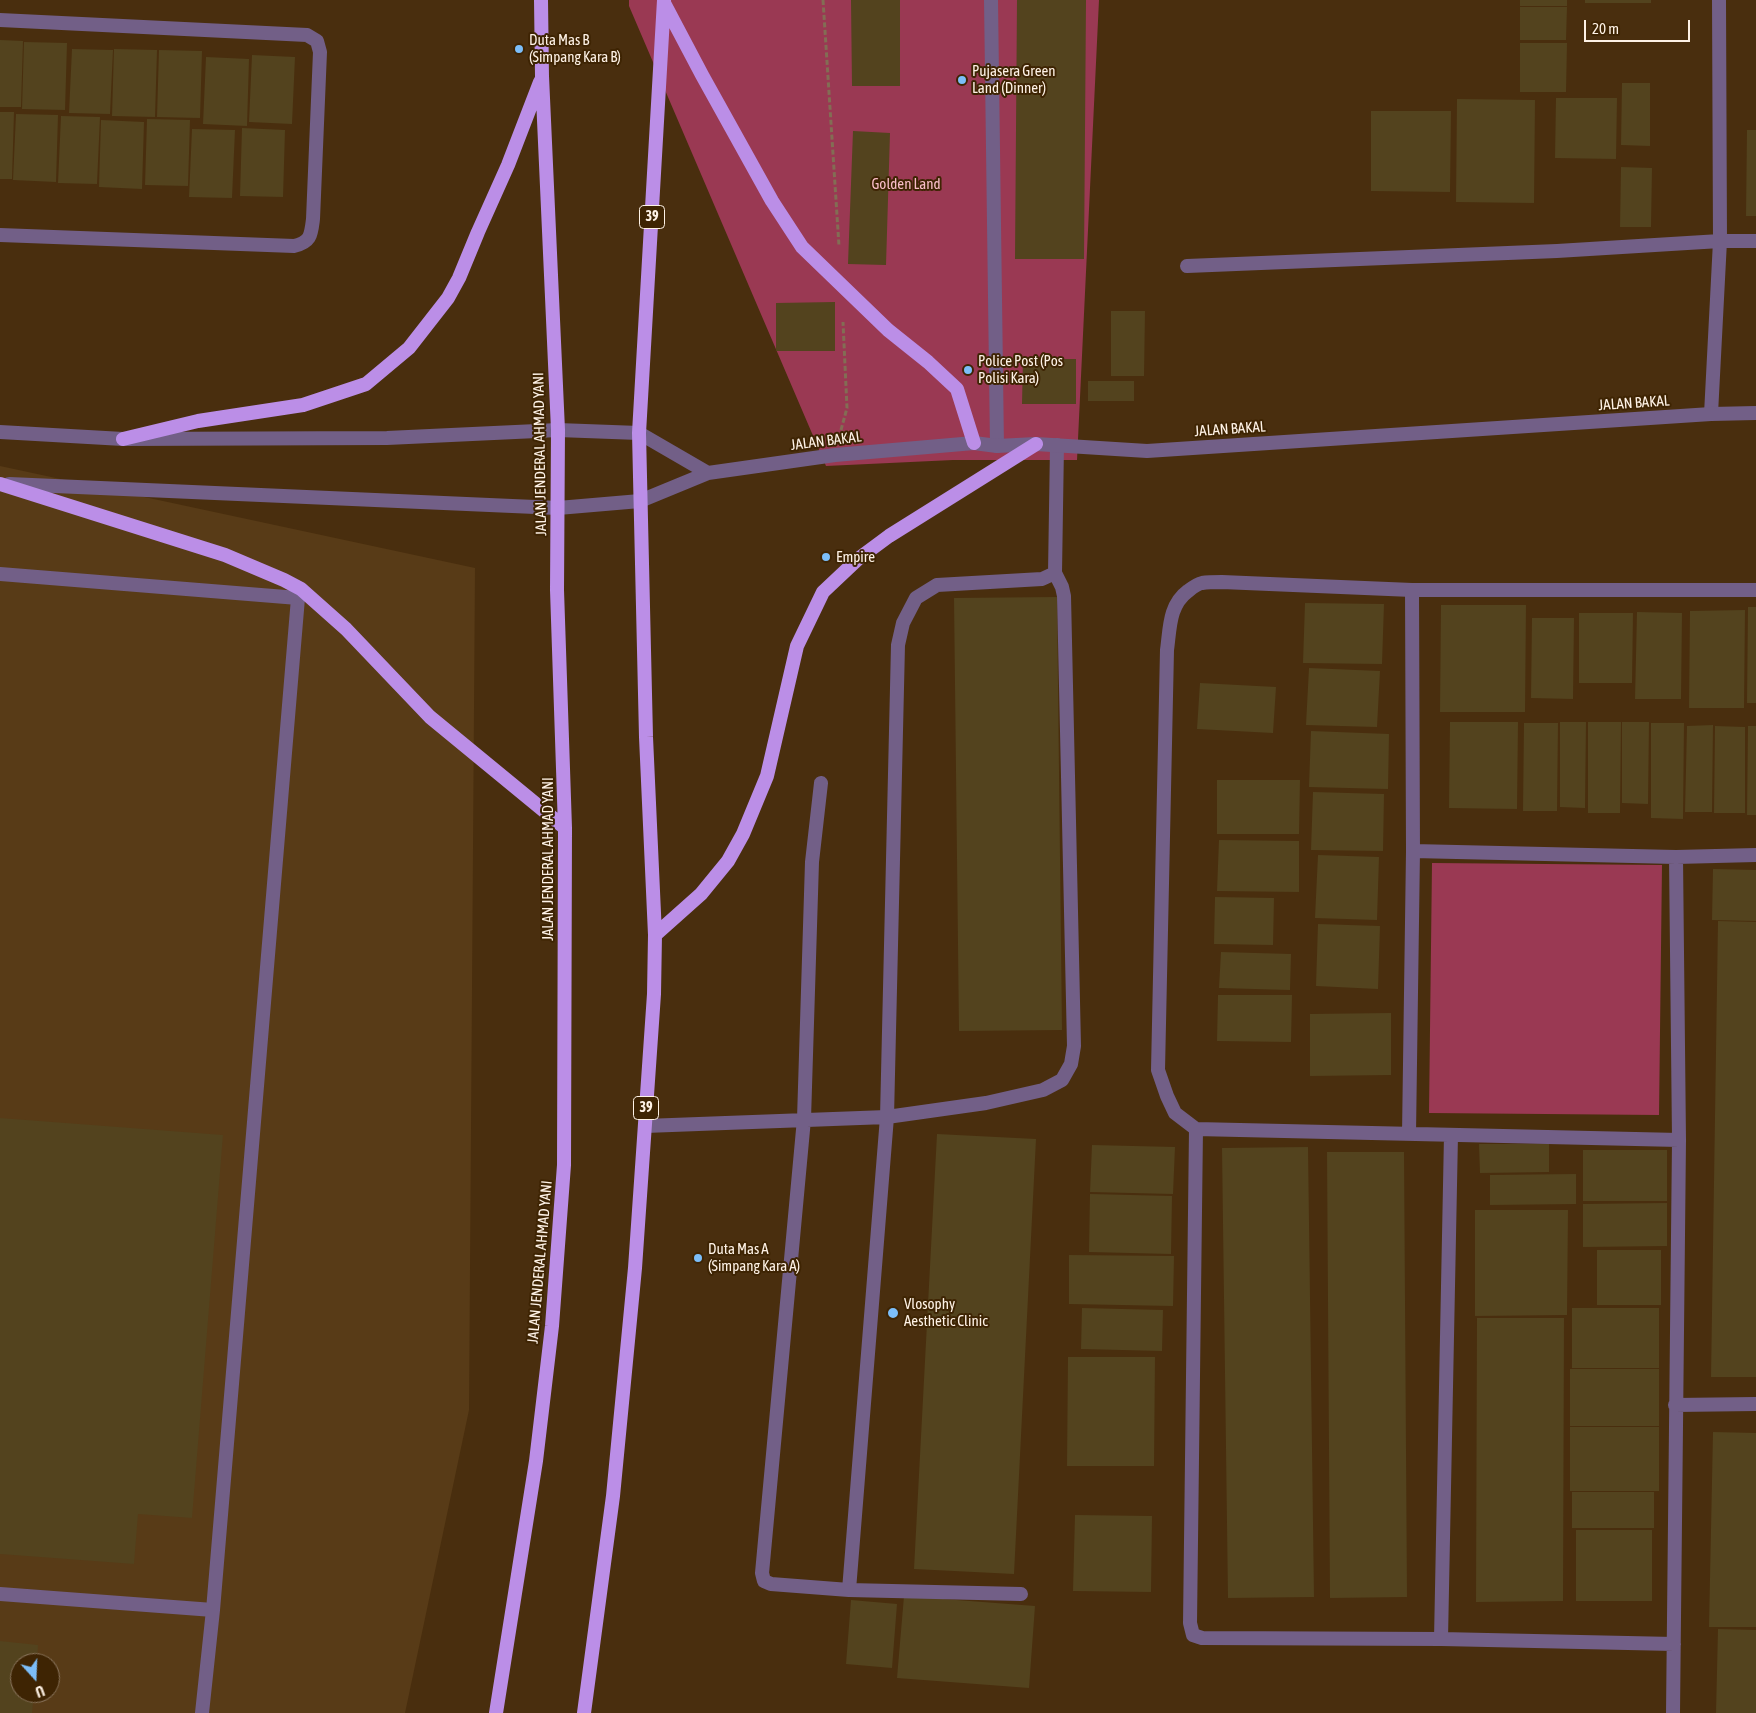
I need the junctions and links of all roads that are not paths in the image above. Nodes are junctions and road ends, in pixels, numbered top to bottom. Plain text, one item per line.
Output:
1 (541, 0) edge
2 (991, 0) edge
3 (1719, 0) edge
4 (664, 1) edge
5 (0, 20) edge
6 (542, 76) junction
7 (0, 235) edge
8 (1720, 241) junction
9 (1756, 241) edge
10 (1187, 266) dead end
11 (1756, 413) edge
12 (1711, 414) junction
13 (558, 430) junction
14 (0, 432) edge
15 (640, 433) junction
16 (123, 439) junction
17 (974, 443) junction
18 (1036, 444) junction
19 (997, 446) junction
20 (1057, 446) junction
21 (708, 474) junction
22 (0, 484) edge
23 (640, 501) junction
24 (558, 508) junction
25 (1055, 573) junction
26 (0, 574) edge
27 (1412, 590) junction
28 (1756, 590) edge
29 (821, 783) dead end
30 (565, 828) junction
31 (1413, 851) junction
32 (1756, 856) edge
33 (1676, 857) junction
34 (655, 935) junction
35 (887, 1117) junction
36 (804, 1119) junction
37 (645, 1126) junction
38 (1196, 1129) junction
39 (1409, 1134) junction
40 (1452, 1135) junction
41 (1679, 1140) junction
42 (1756, 1404) edge
43 (1675, 1405) junction
44 (849, 1590) junction
45 (0, 1594) edge
46 (1021, 1594) dead end
47 (213, 1610) junction
48 (1441, 1639) junction
49 (1674, 1644) junction
50 (202, 1713) edge
51 (496, 1713) edge
52 (584, 1713) edge
53 (1673, 1713) edge

1 - 6 highway, JALAN JENDERAL AHMAD YANI
2 - 19 street
3 - 8 street
4 - 15 highway, 39
4 - 17 highway
5 - 7 street
6 - 13 highway, JALAN JENDERAL AHMAD YANI
6 - 16 highway
8 - 9 street
8 - 10 street
8 - 12 street
11 - 12 street, JALAN BAKAL
12 - 20 street, JALAN BAKAL
13 - 15 street
13 - 16 street
13 - 24 highway, JALAN JENDERAL AHMAD YANI
14 - 16 street
15 - 21 street
15 - 23 highway, 39
17 - 19 street, JALAN BAKAL
17 - 21 street, JALAN BAKAL
18 - 19 street, JALAN BAKAL
18 - 20 street, JALAN BAKAL
18 - 34 highway
20 - 25 street
21 - 23 street, JALAN BAKAL
22 - 24 street, JALAN BAKAL
22 - 30 highway
23 - 24 street, JALAN BAKAL
23 - 34 highway, 39
24 - 30 highway, JALAN JENDERAL AHMAD YANI
25 - 35 street
25 - 35 street
26 - 47 street
27 - 28 street
27 - 31 street
27 - 38 street
29 - 36 street
30 - 51 highway, JALAN JENDERAL AHMAD YANI
31 - 33 street
31 - 39 street
32 - 33 street
33 - 41 street
34 - 37 highway, 39
35 - 36 street
35 - 44 street
36 - 37 street
36 - 44 street
37 - 52 highway, 39
38 - 39 street
38 - 48 street
39 - 40 street
40 - 41 street
40 - 48 street
41 - 43 street
42 - 43 street
43 - 49 street
44 - 46 street
45 - 47 street
47 - 50 street
48 - 49 street
49 - 53 street

